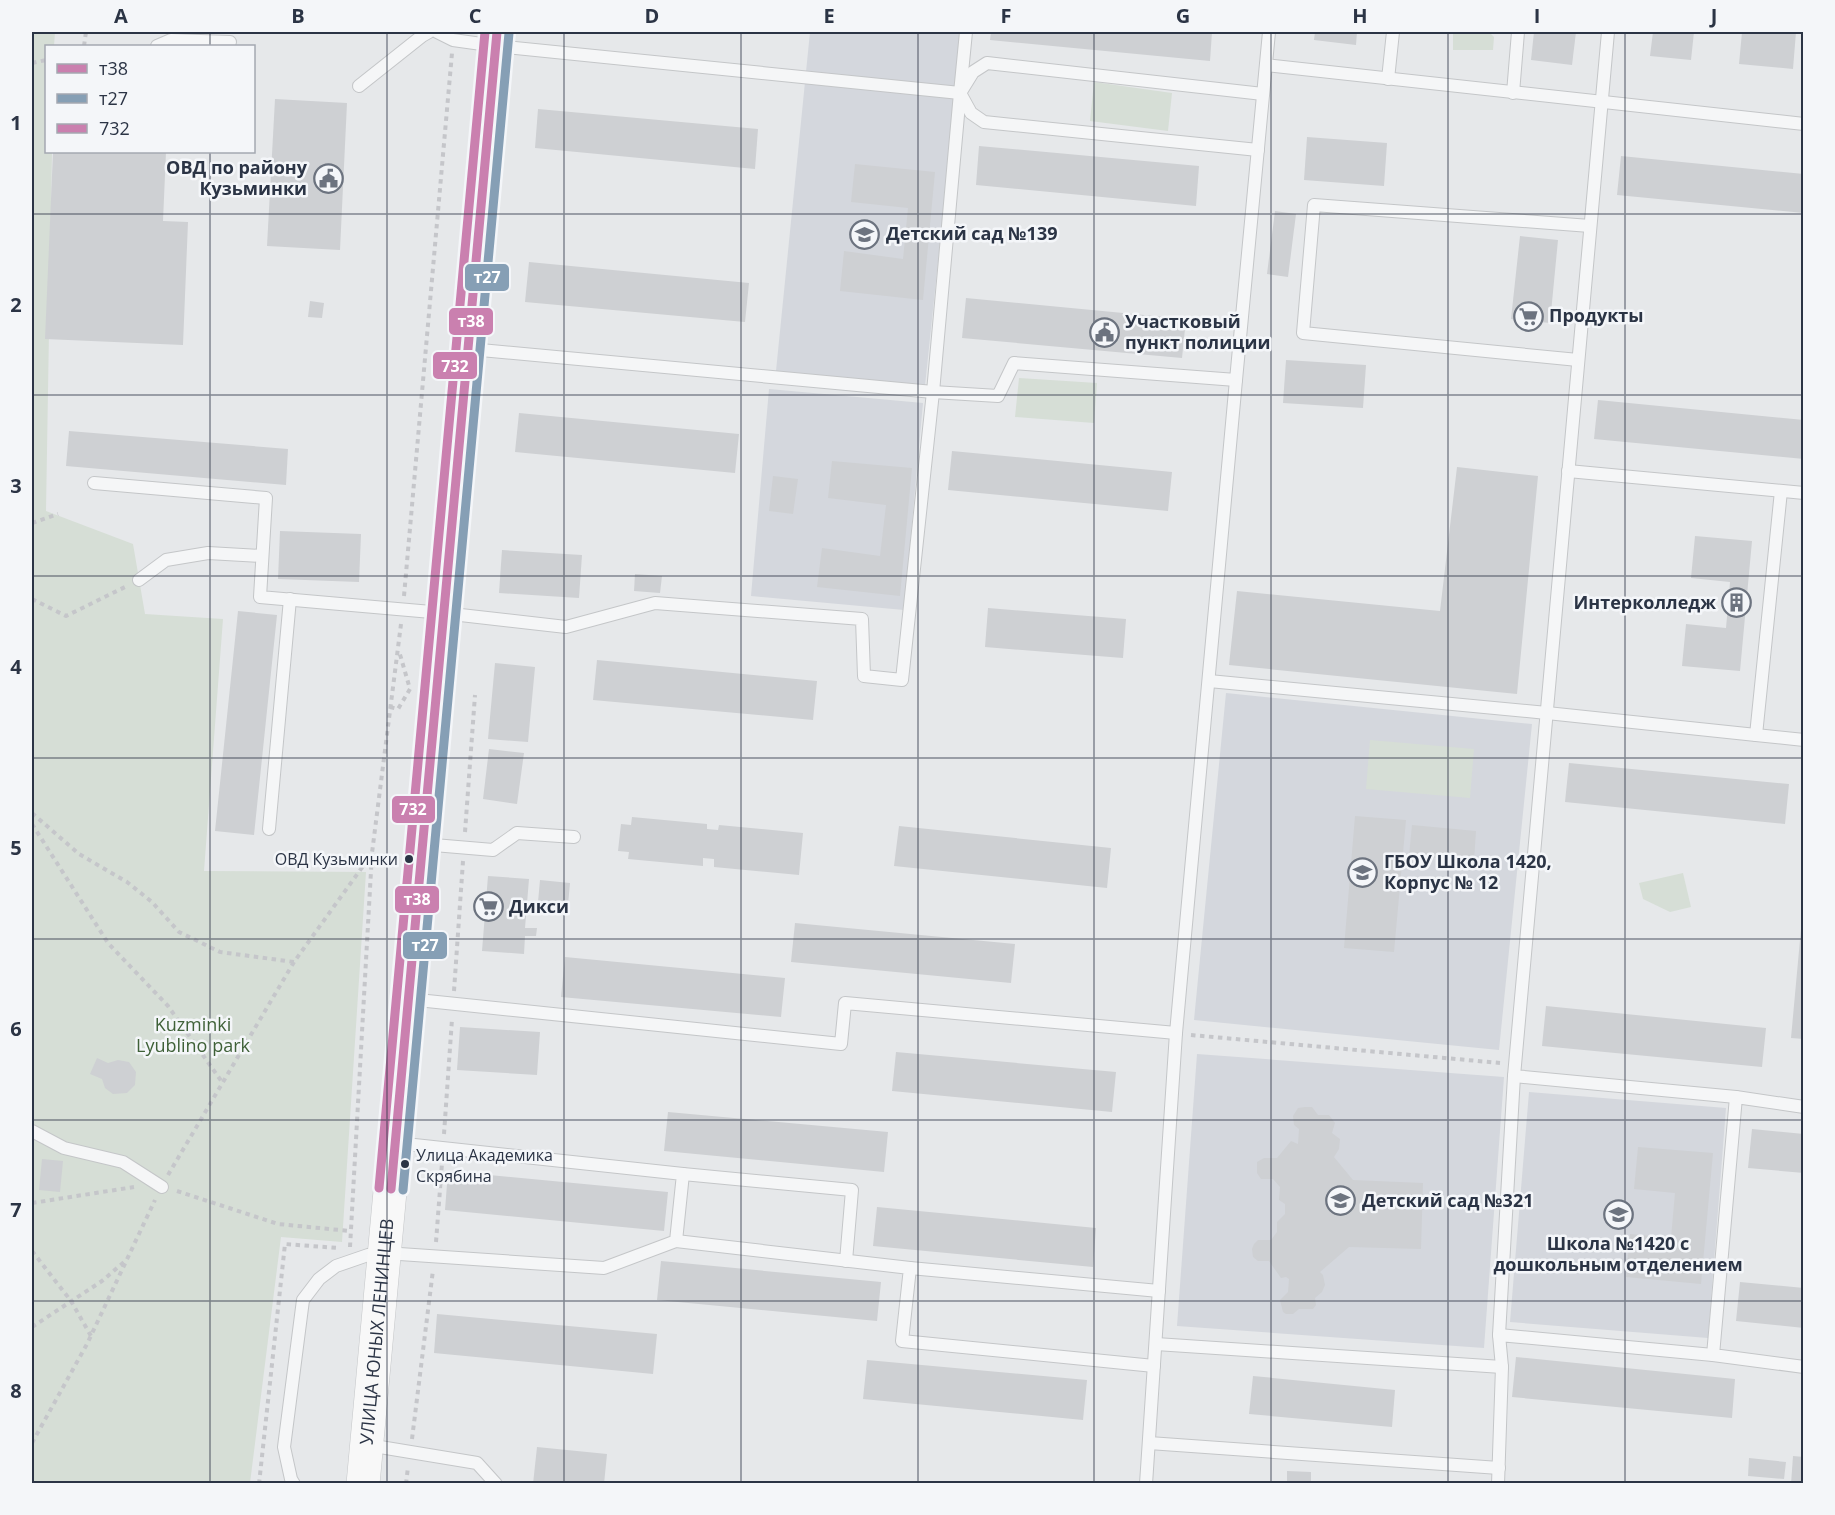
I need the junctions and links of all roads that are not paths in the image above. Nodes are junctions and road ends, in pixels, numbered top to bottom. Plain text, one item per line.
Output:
1 (429, 32) edge
2 (437, 32) edge
3 (966, 32) edge
4 (1269, 32) edge
5 (1393, 32) edge
6 (1518, 32) edge
7 (1608, 32) edge
8 (496, 39) edge
9 (230, 40) edge
10 (159, 45) edge
11 (1266, 65) junction
12 (1388, 79) junction
13 (359, 86) dead end
14 (960, 93) junction
15 (1513, 93) junction
16 (1263, 94) junction
17 (1601, 103) junction
18 (1803, 124) edge
19 (1258, 150) junction
20 (1590, 226) junction
21 (469, 349) junction
22 (1578, 360) junction
23 (1236, 380) junction
24 (933, 392) junction
25 (1568, 471) junction
26 (94, 483) dead end
27 (1781, 490) junction
28 (1803, 493) edge
29 (262, 556) junction
30 (139, 580) road end
31 (290, 599) junction
32 (444, 613) junction
33 (1209, 681) junction
34 (1547, 713) junction
35 (1756, 735) junction
36 (1803, 740) edge
37 (269, 829) dead end
38 (574, 837) dead end
39 (421, 844) junction
40 (407, 999) junction
41 (1176, 1033) junction
42 (1515, 1070) junction
43 (1736, 1097) junction
44 (1803, 1107) edge
45 (32, 1131) edge
46 (395, 1143) junction
47 (683, 1174) junction
48 (162, 1186) road end
49 (676, 1241) junction
50 (385, 1253) junction
51 (846, 1261) junction
52 (910, 1268) junction
53 (1159, 1291) junction
54 (1498, 1335) junction
55 (1156, 1344) junction
56 (1713, 1355) junction
57 (1154, 1366) junction
58 (1502, 1367) junction
59 (1803, 1367) edge
60 (1149, 1443) junction
61 (367, 1445) junction
62 (1499, 1468) junction
63 (294, 1484) edge
64 (363, 1484) edge
65 (496, 1484) edge
66 (1146, 1484) edge
67 (1498, 1484) edge

1 - 13 lane
2 - 8 lane
3 - 14 lane
4 - 11 lane
5 - 12 lane
6 - 15 lane
7 - 17 lane
8 - 14 lane
8 - 21 main road, УЛИЦА ЮНЫХ ЛЕНИНЦЕВ
9 - 10 lane
11 - 12 lane
11 - 16 lane
12 - 15 lane
14 - 16 lane
14 - 19 lane
14 - 24 lane
15 - 17 lane
16 - 19 lane
17 - 18 lane
17 - 20 lane
19 - 23 lane
20 - 22 lane
20 - 22 lane
21 - 24 lane
21 - 32 main road, УЛИЦА ЮНЫХ ЛЕНИНЦЕВ
22 - 25 lane
23 - 24 lane
23 - 33 lane
24 - 32 lane
25 - 27 lane
25 - 34 lane
26 - 29 lane
27 - 28 lane
27 - 35 lane
29 - 30 lane
29 - 31 lane
31 - 32 lane
31 - 37 lane
32 - 39 main road, УЛИЦА ЮНЫХ ЛЕНИНЦЕВ
33 - 34 lane
33 - 41 lane
34 - 35 lane
34 - 42 lane
35 - 36 lane
38 - 39 lane
39 - 40 main road, УЛИЦА ЮНЫХ ЛЕНИНЦЕВ
40 - 41 lane
40 - 46 main road, УЛИЦА ЮНЫХ ЛЕНИНЦЕВ
41 - 53 lane
42 - 43 lane
42 - 54 lane
43 - 44 lane
43 - 56 lane
45 - 48 lane
46 - 47 lane
46 - 50 main road, УЛИЦА ЮНЫХ ЛЕНИНЦЕВ
47 - 49 lane
47 - 51 lane
49 - 50 lane
49 - 51 lane
50 - 61 main road, УЛИЦА ЮНЫХ ЛЕНИНЦЕВ
50 - 63 lane
51 - 52 lane
52 - 53 lane
52 - 57 lane
53 - 55 lane
54 - 56 lane
54 - 58 lane
55 - 57 lane
55 - 58 lane
56 - 59 lane
57 - 60 lane
58 - 62 lane
60 - 62 lane
60 - 66 lane
61 - 64 main road, УЛИЦА ЮНЫХ ЛЕНИНЦЕВ
61 - 65 lane
62 - 67 lane

